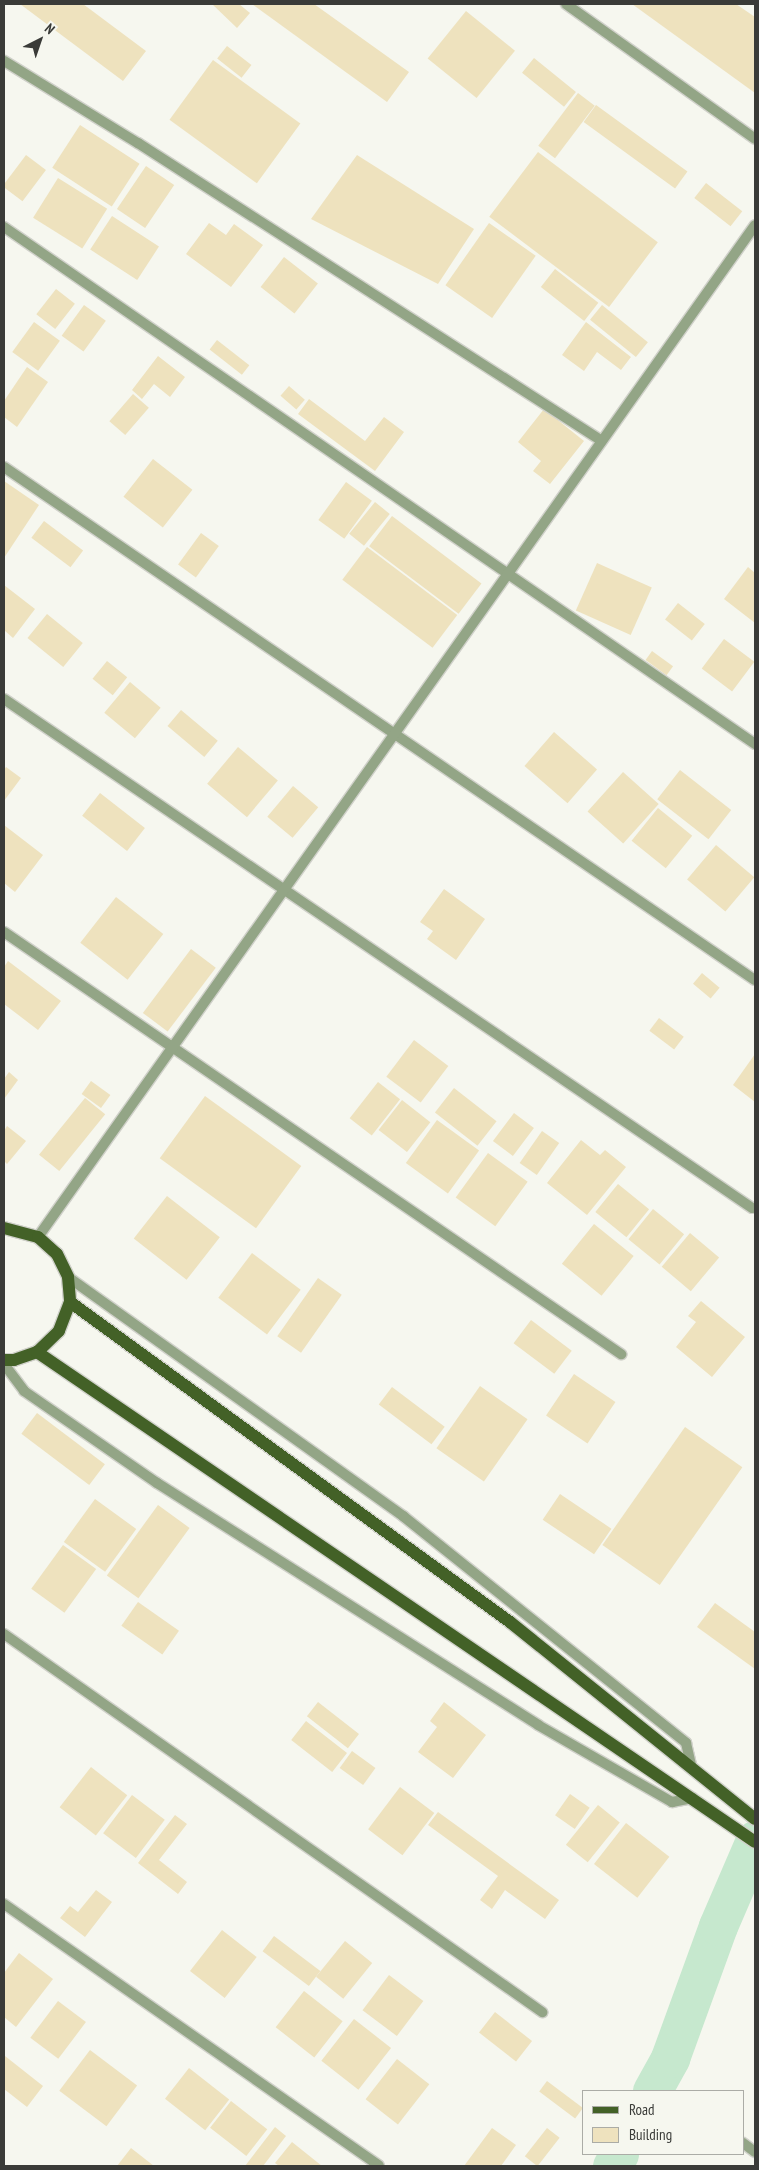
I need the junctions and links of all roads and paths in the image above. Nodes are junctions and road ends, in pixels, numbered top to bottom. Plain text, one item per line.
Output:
1 (566, 4) edge
2 (4, 61) edge
3 (755, 139) edge
4 (755, 225) edge
5 (4, 226) edge
6 (602, 440) junction
7 (4, 467) edge
8 (507, 574) junction
9 (4, 699) edge
10 (393, 734) junction
11 (755, 744) edge
12 (283, 889) junction
13 (4, 932) edge
14 (755, 980) edge
15 (171, 1046) junction
16 (752, 1208) dead end
17 (4, 1228) edge
18 (38, 1237) junction
19 (68, 1277) junction
20 (70, 1302) junction
21 (37, 1352) junction
22 (621, 1354) dead end
23 (4, 1362) edge
24 (4, 1634) edge
25 (692, 1769) junction
26 (693, 1798) junction
27 (755, 1819) edge
28 (755, 1842) edge
29 (4, 1904) edge
30 (542, 2012) dead end
31 (744, 2144) edge
32 (755, 2152) edge
33 (380, 2166) edge

1 - 3 street
2 - 6 street
4 - 6 street
5 - 8 street
6 - 8 street
7 - 10 street
8 - 10 street
8 - 11 street
9 - 12 street
10 - 12 street
10 - 14 street
12 - 15 street
12 - 16 street
13 - 15 street
15 - 18 street
15 - 22 street
17 - 18 main road
18 - 19 main road
19 - 20 main road
19 - 25 street
20 - 21 main road
20 - 25 main road
21 - 23 main road
21 - 26 main road
23 - 26 street
24 - 30 street
25 - 27 main road
26 - 28 main road
29 - 33 street
31 - 32 street

